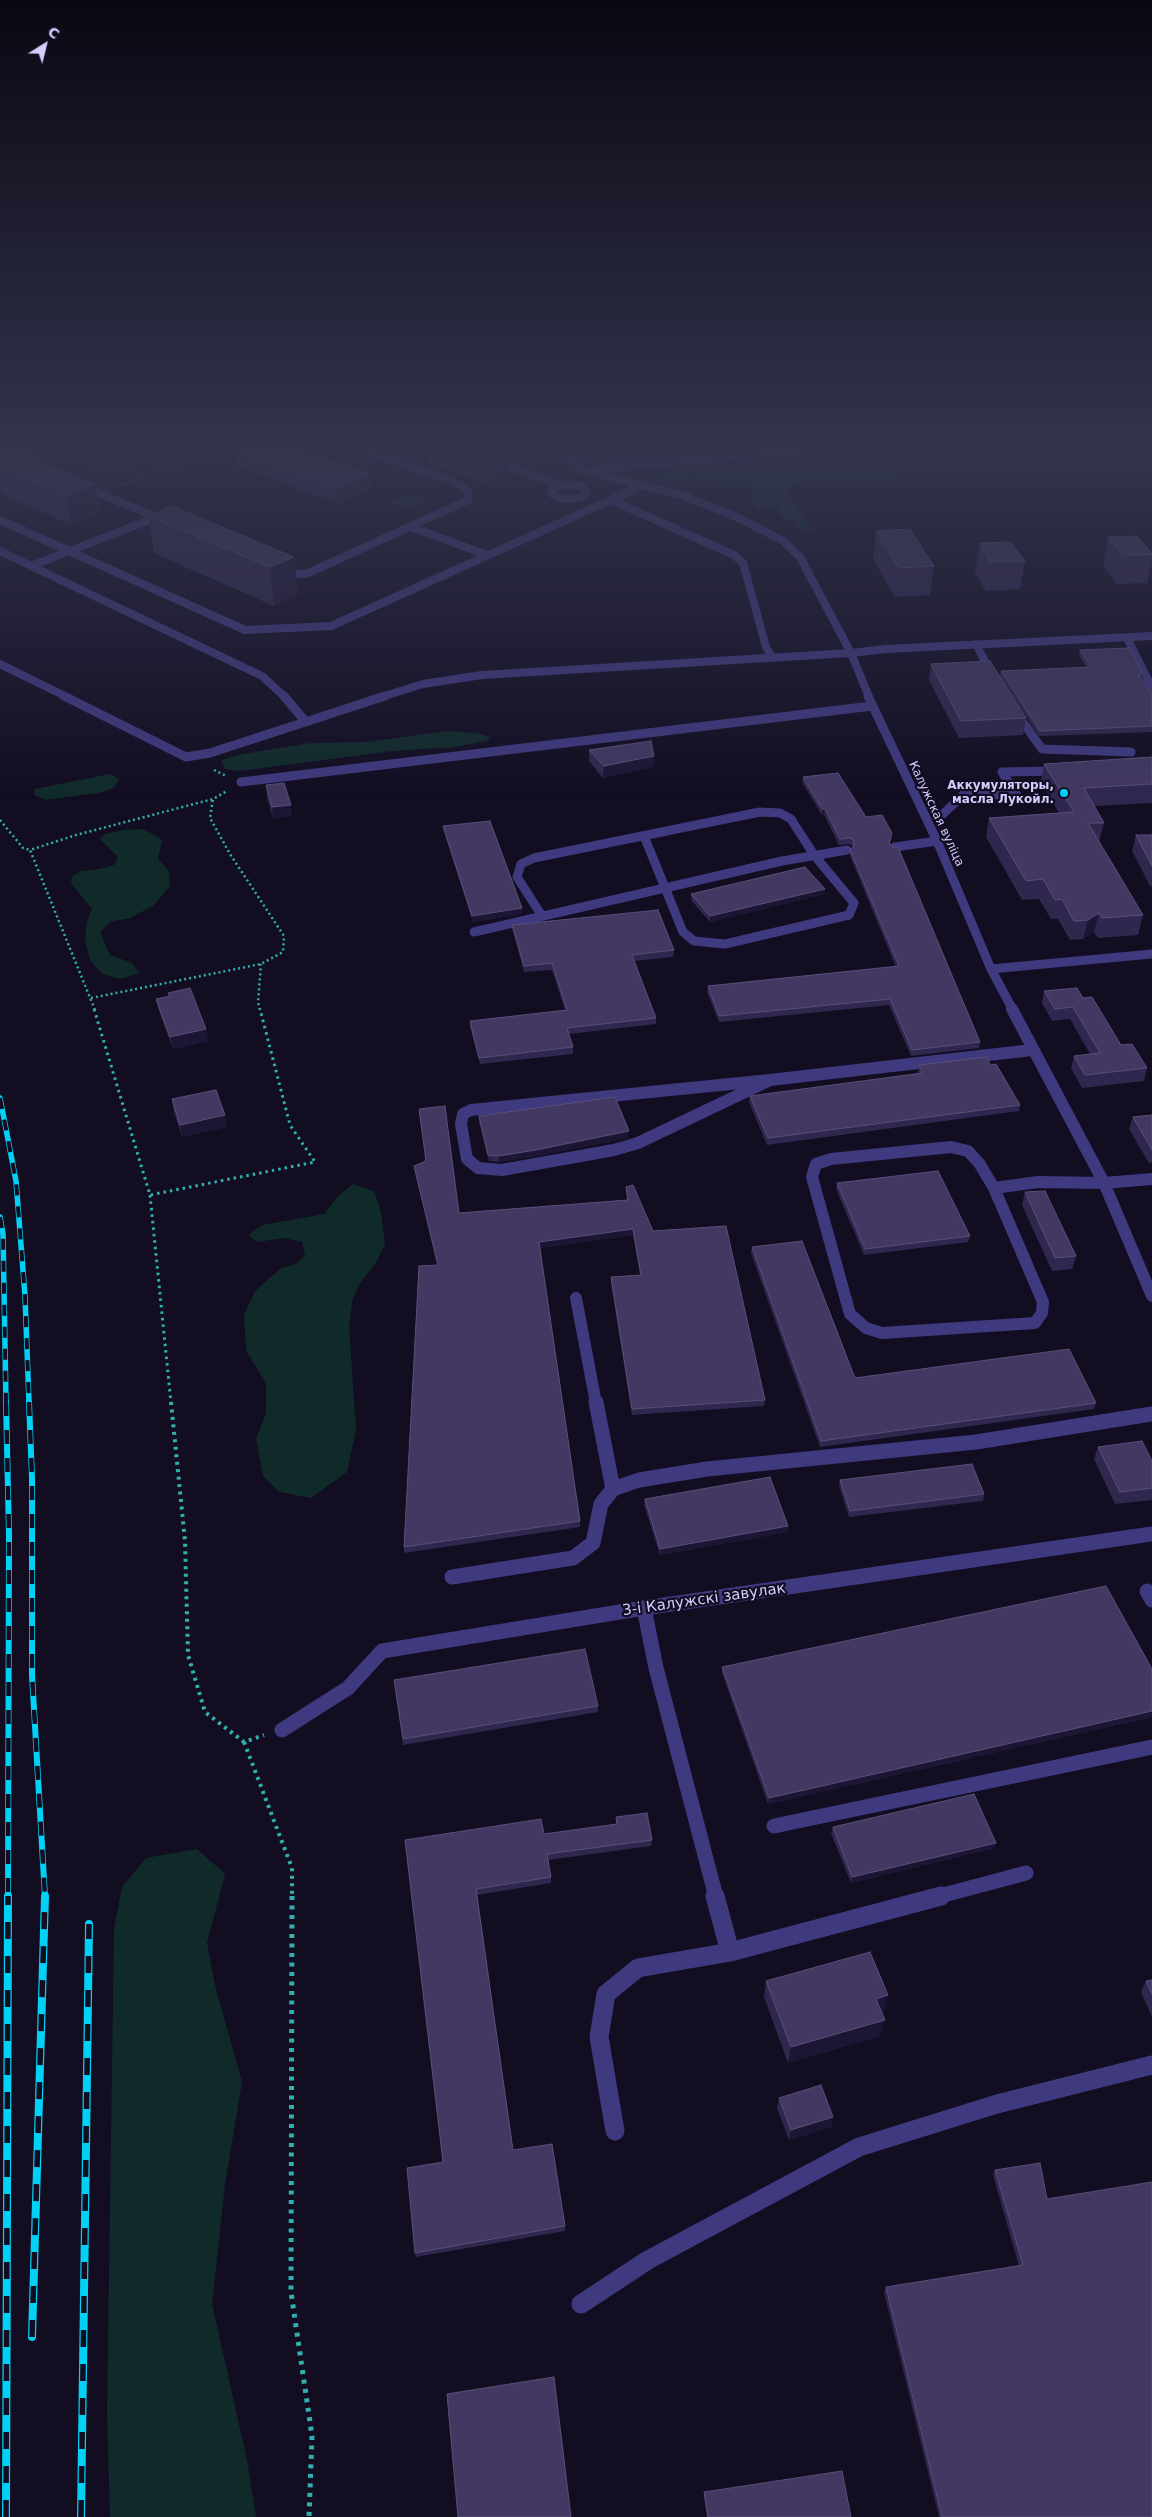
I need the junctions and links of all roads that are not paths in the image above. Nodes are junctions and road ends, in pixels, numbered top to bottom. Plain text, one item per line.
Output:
1 (102, 565) edge
2 (325, 565) edge
3 (464, 565) edge
4 (744, 565) edge
5 (804, 565) edge
6 (31, 566) edge
7 (276, 567) edge
8 (1152, 636) edge
9 (1127, 638) junction
10 (976, 644) junction
11 (850, 653) junction
12 (772, 657) junction
13 (0, 664) edge
14 (998, 684) edge
15 (1152, 688) edge
16 (1008, 700) edge
17 (872, 706) junction
18 (305, 721) junction
19 (1131, 752) dead end
20 (1068, 771) edge
21 (241, 782) road end
22 (943, 814) dead end
23 (644, 836) junction
24 (937, 840) junction
25 (895, 847) edge
26 (847, 850) dead end
27 (814, 855) junction
28 (666, 888) junction
29 (542, 916) junction
30 (474, 932) dead end
31 (1152, 954) edge
32 (991, 969) junction
33 (1032, 1050) junction
34 (770, 1080) junction
35 (1152, 1179) edge
36 (1104, 1183) junction
37 (994, 1188) junction
38 (1152, 1296) edge
39 (576, 1298) dead end
40 (1152, 1414) edge
41 (613, 1489) junction
42 (1152, 1534) edge
43 (452, 1577) dead end
44 (644, 1608) junction
45 (282, 1730) road end
46 (1152, 1747) edge
47 (774, 1826) dead end
48 (1026, 1873) dead end
49 (730, 1952) junction
50 (1152, 2065) edge
51 (615, 2131) dead end
52 (581, 2304) dead end

1 - 3 street
2 - 7 street
4 - 12 street
5 - 11 street, Калужская вуліца
6 - 18 street
8 - 9 street
9 - 10 street
9 - 15 street
10 - 11 street
10 - 14 street
11 - 12 street
11 - 17 street, Калужская вуліца
12 - 18 street
13 - 18 street
16 - 19 street
17 - 21 street
17 - 24 street, Калужская вуліца
20 - 22 street
23 - 27 street
23 - 28 street
23 - 29 street
24 - 25 street
24 - 32 street, Калужская вуліца
26 - 27 street
27 - 28 street
27 - 28 street
28 - 29 street
29 - 30 street
31 - 32 street
32 - 33 street, Калужская вуліца
33 - 34 street
33 - 36 street, Калужская вуліца
34 - 34 street
35 - 36 street
36 - 37 street
36 - 38 street, Калужская вуліца
37 - 37 street
39 - 41 street
40 - 41 street
41 - 43 street
42 - 44 street, 3-і Калужскі завулак
44 - 45 street, 3-і Калужскі завулак
44 - 49 street
46 - 47 street
48 - 49 street
49 - 51 street
50 - 52 street

